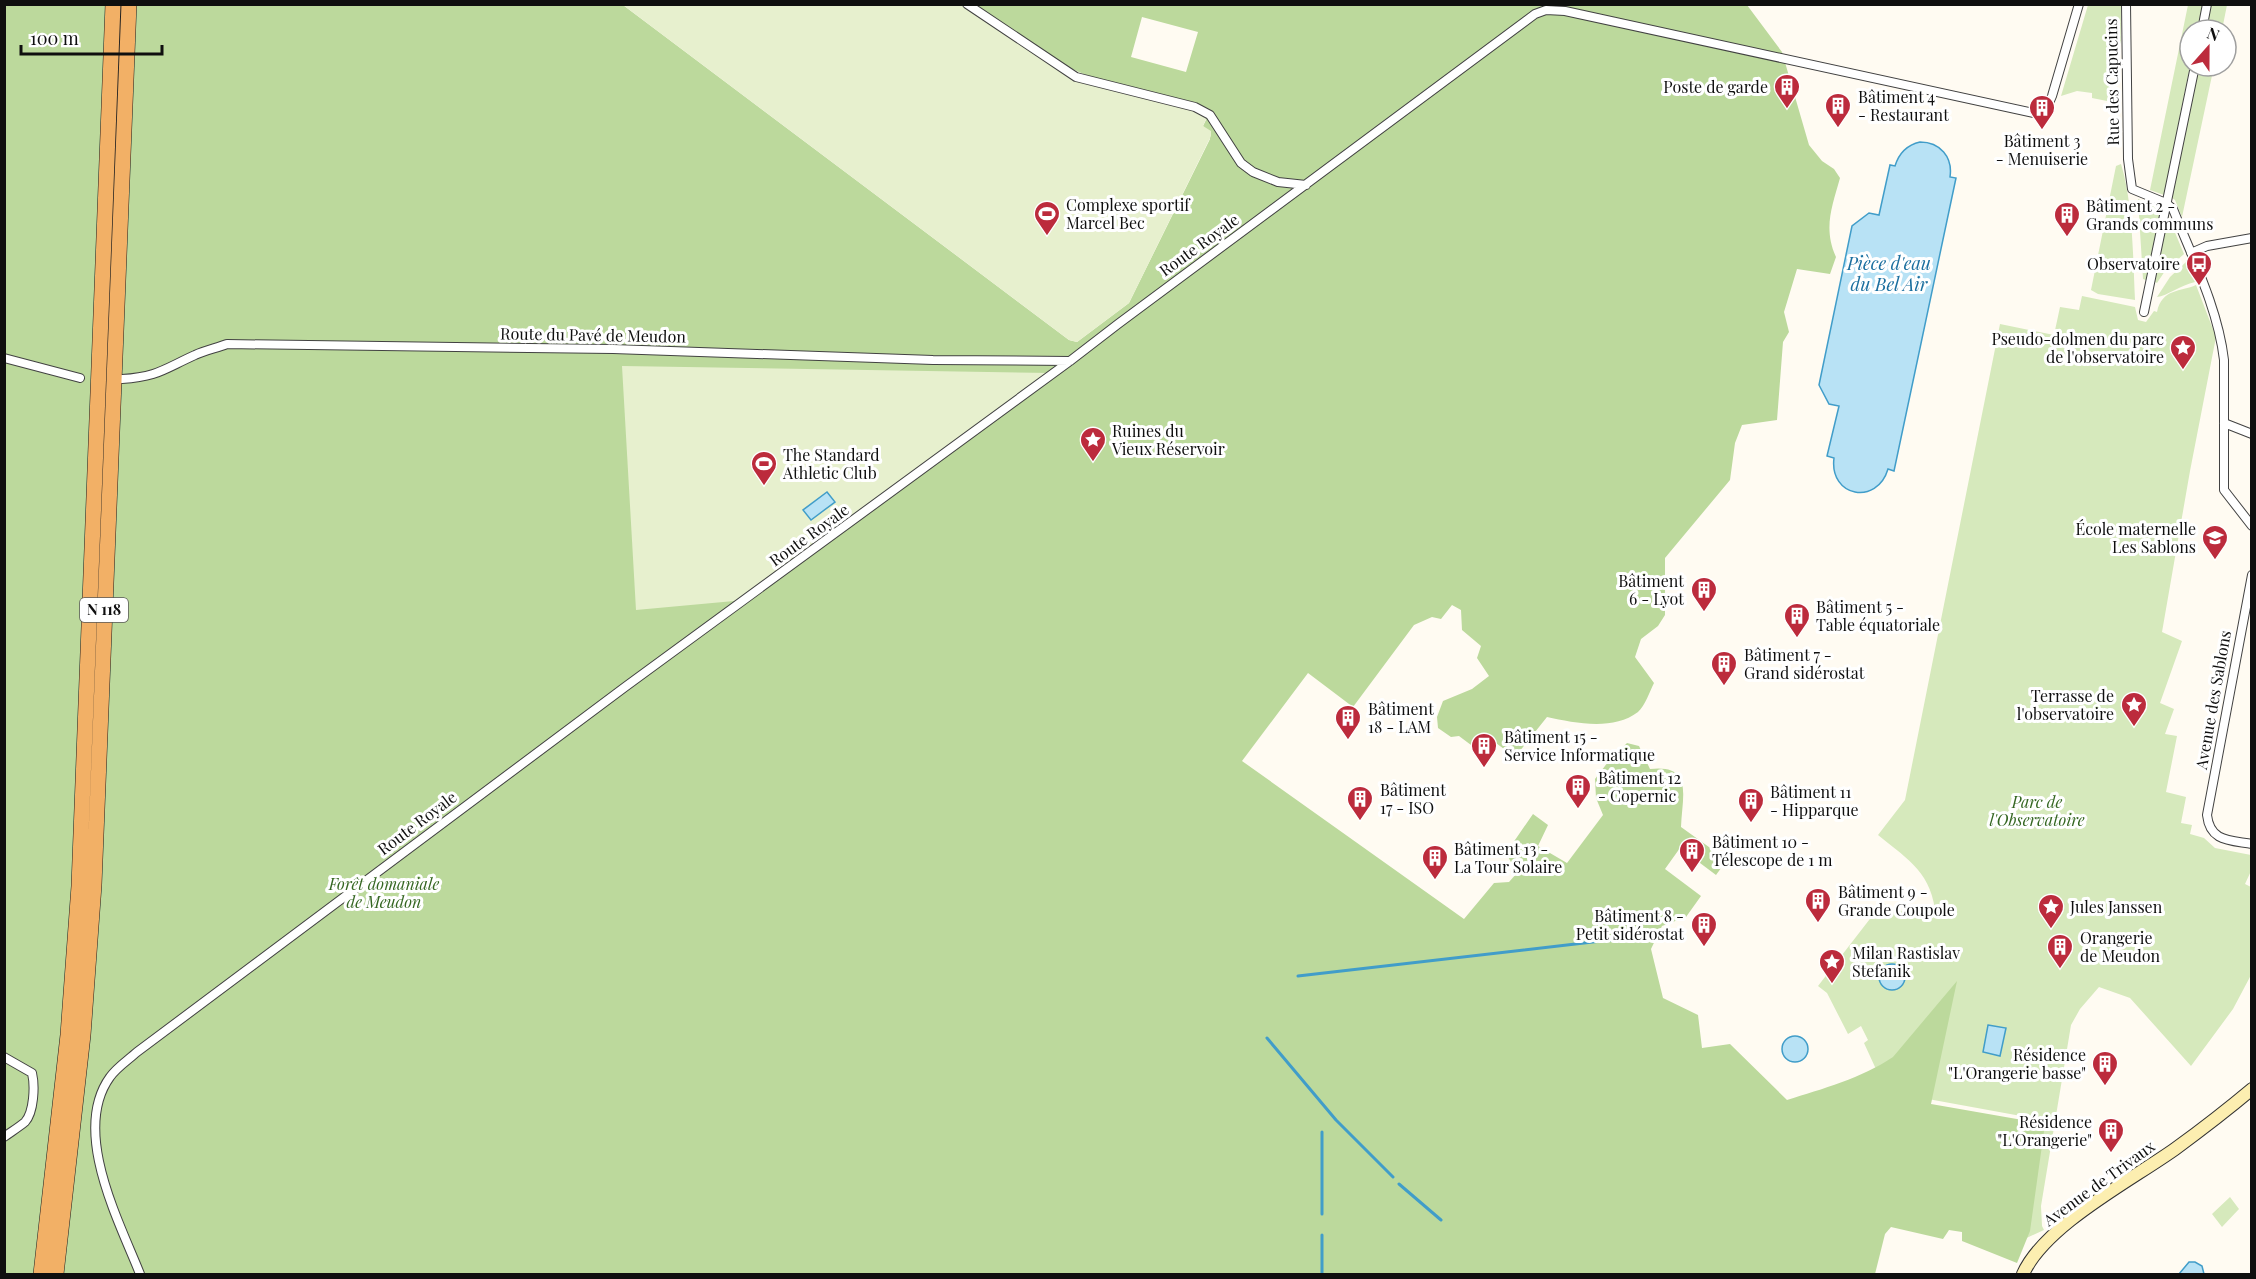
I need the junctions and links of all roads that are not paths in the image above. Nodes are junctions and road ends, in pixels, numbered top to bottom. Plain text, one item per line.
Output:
1 (113, 4) edge
2 (129, 4) edge
3 (968, 4) edge
4 (2079, 4) edge
5 (2126, 4) edge
6 (2192, 78) edge
7 (1306, 185) junction
8 (2166, 203) junction
9 (2252, 238) edge
10 (2192, 253) junction
11 (2144, 312) dead end
12 (4, 358) edge
13 (1070, 361) junction
14 (80, 378) dead end
15 (122, 379) dead end
16 (2224, 423) junction
17 (2252, 434) edge
18 (2252, 526) edge
19 (2252, 575) edge
20 (2252, 844) edge
21 (4, 1057) edge
22 (2252, 1089) edge
23 (4, 1137) edge
24 (41, 1275) edge
25 (56, 1275) edge
26 (140, 1275) edge
27 (2023, 1275) edge

1 - 24 highway, N 118
2 - 25 highway, N 118
3 - 7 street
4 - 7 street, Route Royale
5 - 8 street, Rue des Capucins
6 - 8 street
7 - 13 street, Route Royale
8 - 10 street
8 - 11 street
9 - 10 street
10 - 16 street
12 - 14 street
13 - 15 street, Route du Pavé de Meudon
13 - 26 street, Route Royale
16 - 17 street
16 - 18 street
19 - 20 street, Avenue des Sablons
21 - 23 street
22 - 27 main road, Avenue de Trivaux

